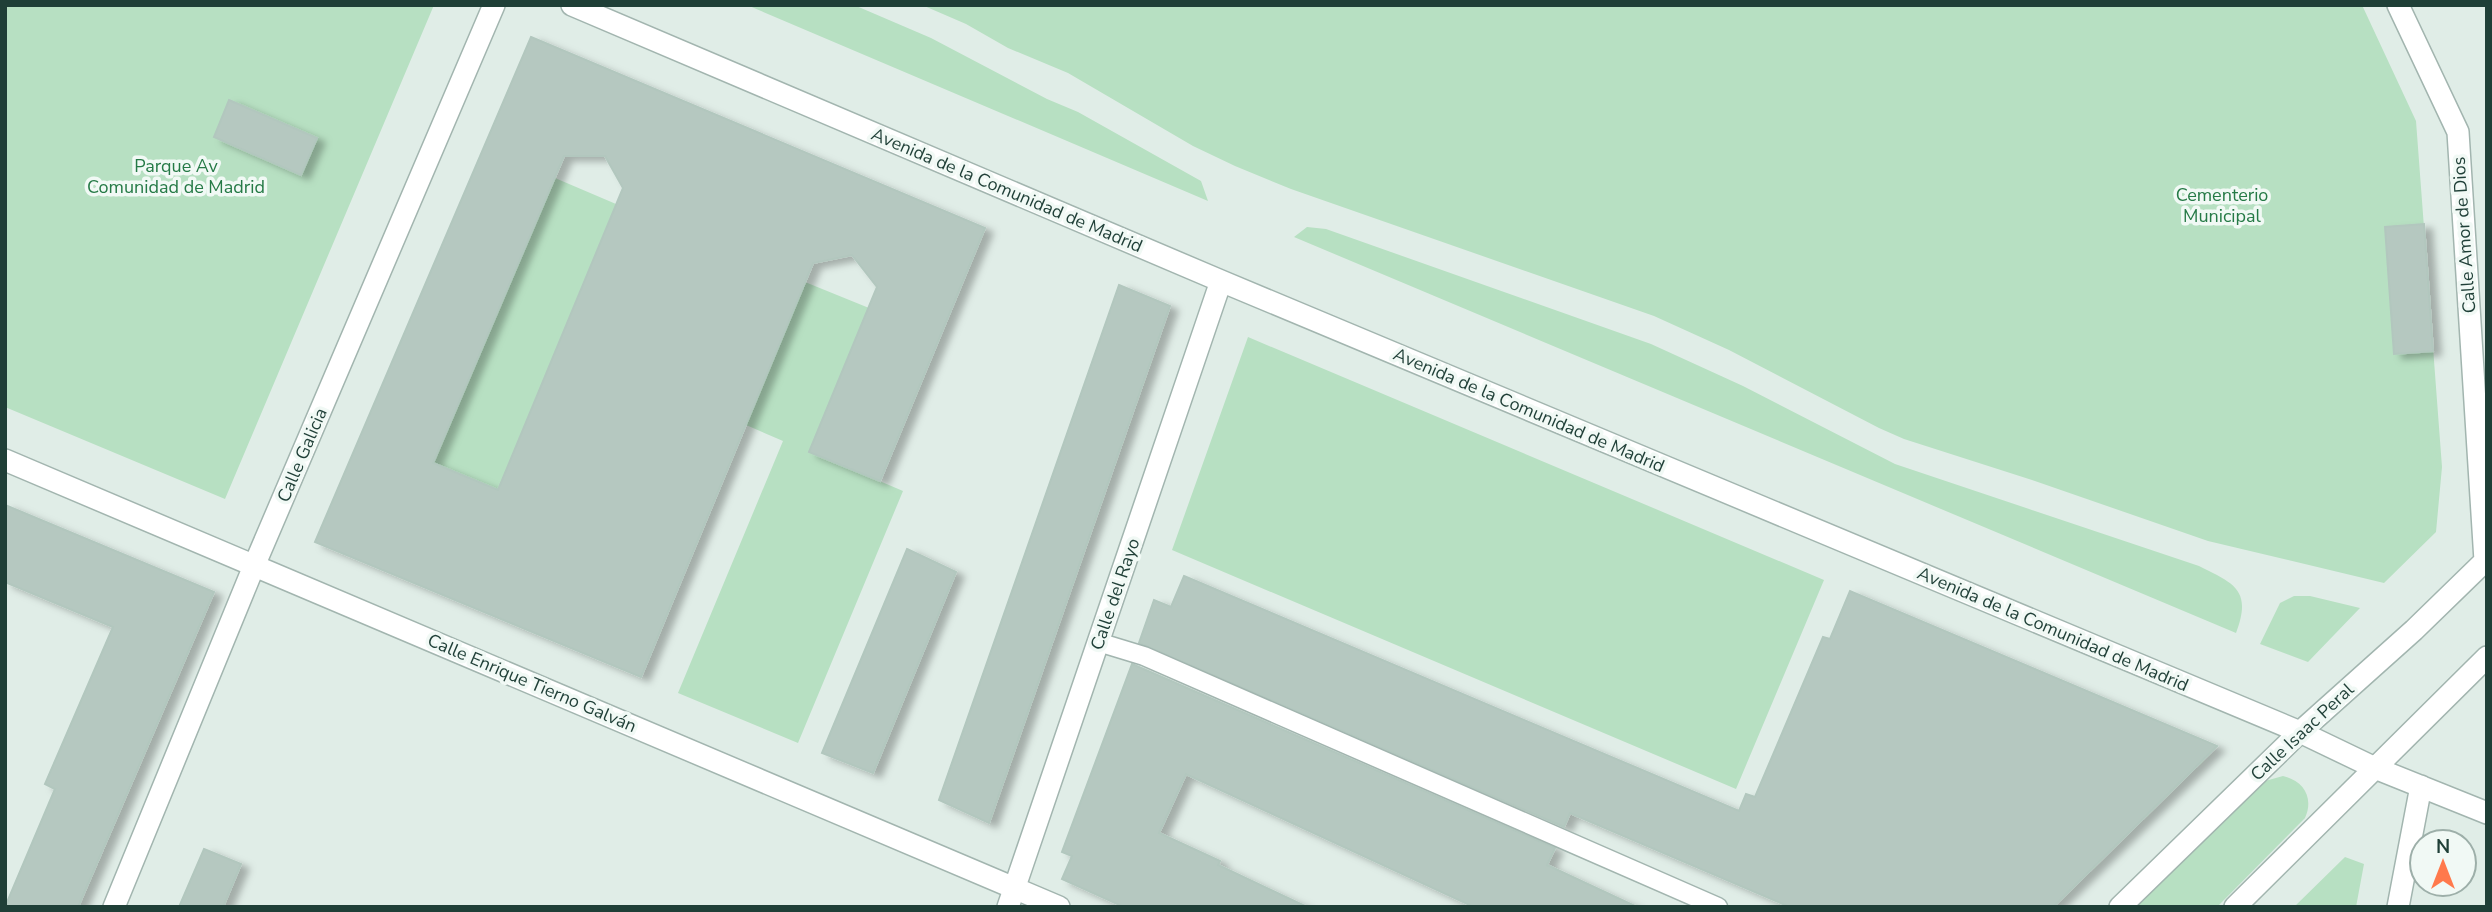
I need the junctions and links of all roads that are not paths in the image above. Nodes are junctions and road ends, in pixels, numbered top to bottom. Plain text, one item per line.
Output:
1 (494, 5) edge
2 (572, 5) edge
3 (2398, 5) edge
4 (1221, 281) junction
5 (5, 460) edge
6 (2486, 560) edge
7 (254, 566) junction
8 (1098, 642) junction
9 (2487, 657) edge
10 (2300, 732) junction
11 (2375, 768) junction
12 (2421, 786) junction
13 (2487, 813) edge
14 (1012, 897) edge
15 (114, 907) edge
16 (1059, 907) edge
17 (1718, 907) edge
18 (2120, 907) edge
19 (2235, 907) edge
20 (2398, 907) edge

1 - 7 street, Calle Galicia
2 - 4 street, Avenida de la Comunidad de Madrid
3 - 6 street, Calle Amor de Dios
4 - 8 street, Calle del Rayo
4 - 10 street, Avenida de la Comunidad de Madrid
5 - 7 street, Calle Enrique Tierno Galván
6 - 10 street, Calle Isaac Peral
7 - 14 street, Calle Enrique Tierno Galván
7 - 15 street, Calle Galicia
8 - 14 street, Calle del Rayo
8 - 17 lane
9 - 11 street
10 - 11 street, Avenida de la Comunidad de Madrid
10 - 18 street, Calle Isaac Peral
11 - 12 street, Avenida de la Comunidad de Madrid
11 - 19 street
12 - 13 street, Avenida de la Comunidad de Madrid
12 - 20 street
14 - 16 street, Calle Enrique Tierno Galván

